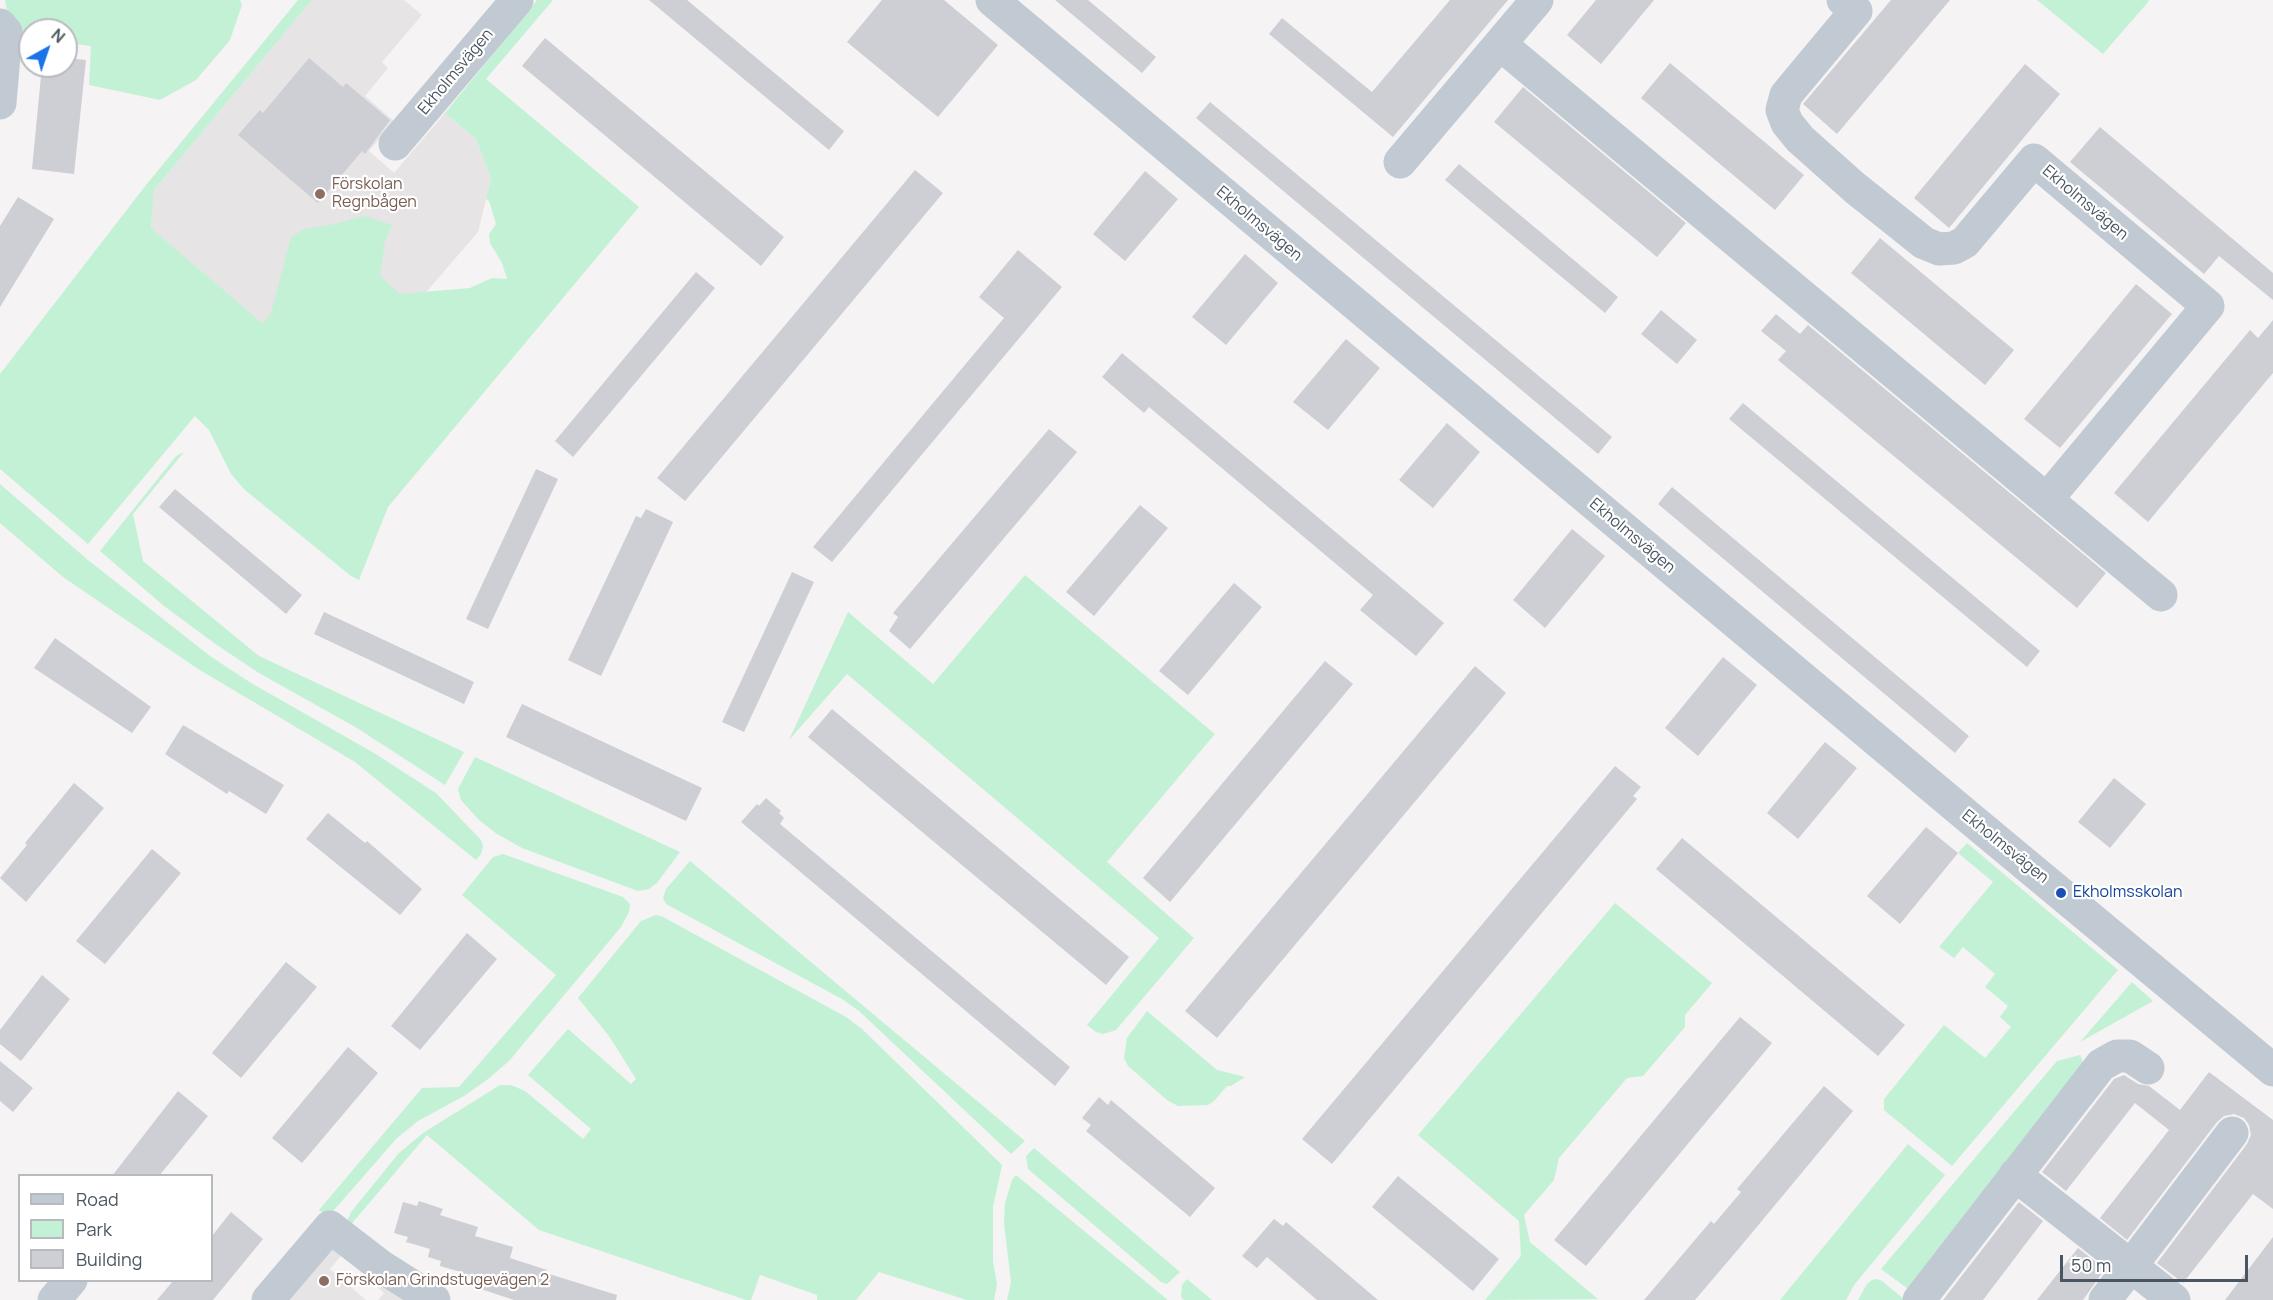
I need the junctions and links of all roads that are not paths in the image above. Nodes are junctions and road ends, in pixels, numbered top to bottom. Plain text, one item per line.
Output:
1 (517, 0) edge
2 (992, 0) edge
3 (1537, 0) edge
4 (1843, 0) edge
5 (0, 26) edge
6 (1500, 44) junction
7 (0, 103) edge
8 (395, 144) dead end
9 (1400, 162) dead end
10 (2047, 499) junction
11 (2161, 595) dead end
12 (2148, 1068) dead end
13 (2273, 1070) edge
14 (2232, 1133) dead end
15 (2015, 1175) junction
16 (2131, 1267) junction
17 (69, 1282) edge
18 (54, 1300) edge
19 (268, 1300) edge
20 (434, 1300) edge
21 (1919, 1300) edge
22 (2105, 1300) edge
23 (2174, 1300) edge

1 - 8 street, Ekholmsvägen
2 - 13 street, Ekholmsvägen
3 - 6 street
4 - 10 street, Ekholmsvägen
5 - 7 street
6 - 9 street
6 - 10 street
10 - 11 street
12 - 15 street
14 - 16 street
15 - 16 street
15 - 21 street
16 - 22 street
16 - 23 street
17 - 18 street
19 - 20 street

